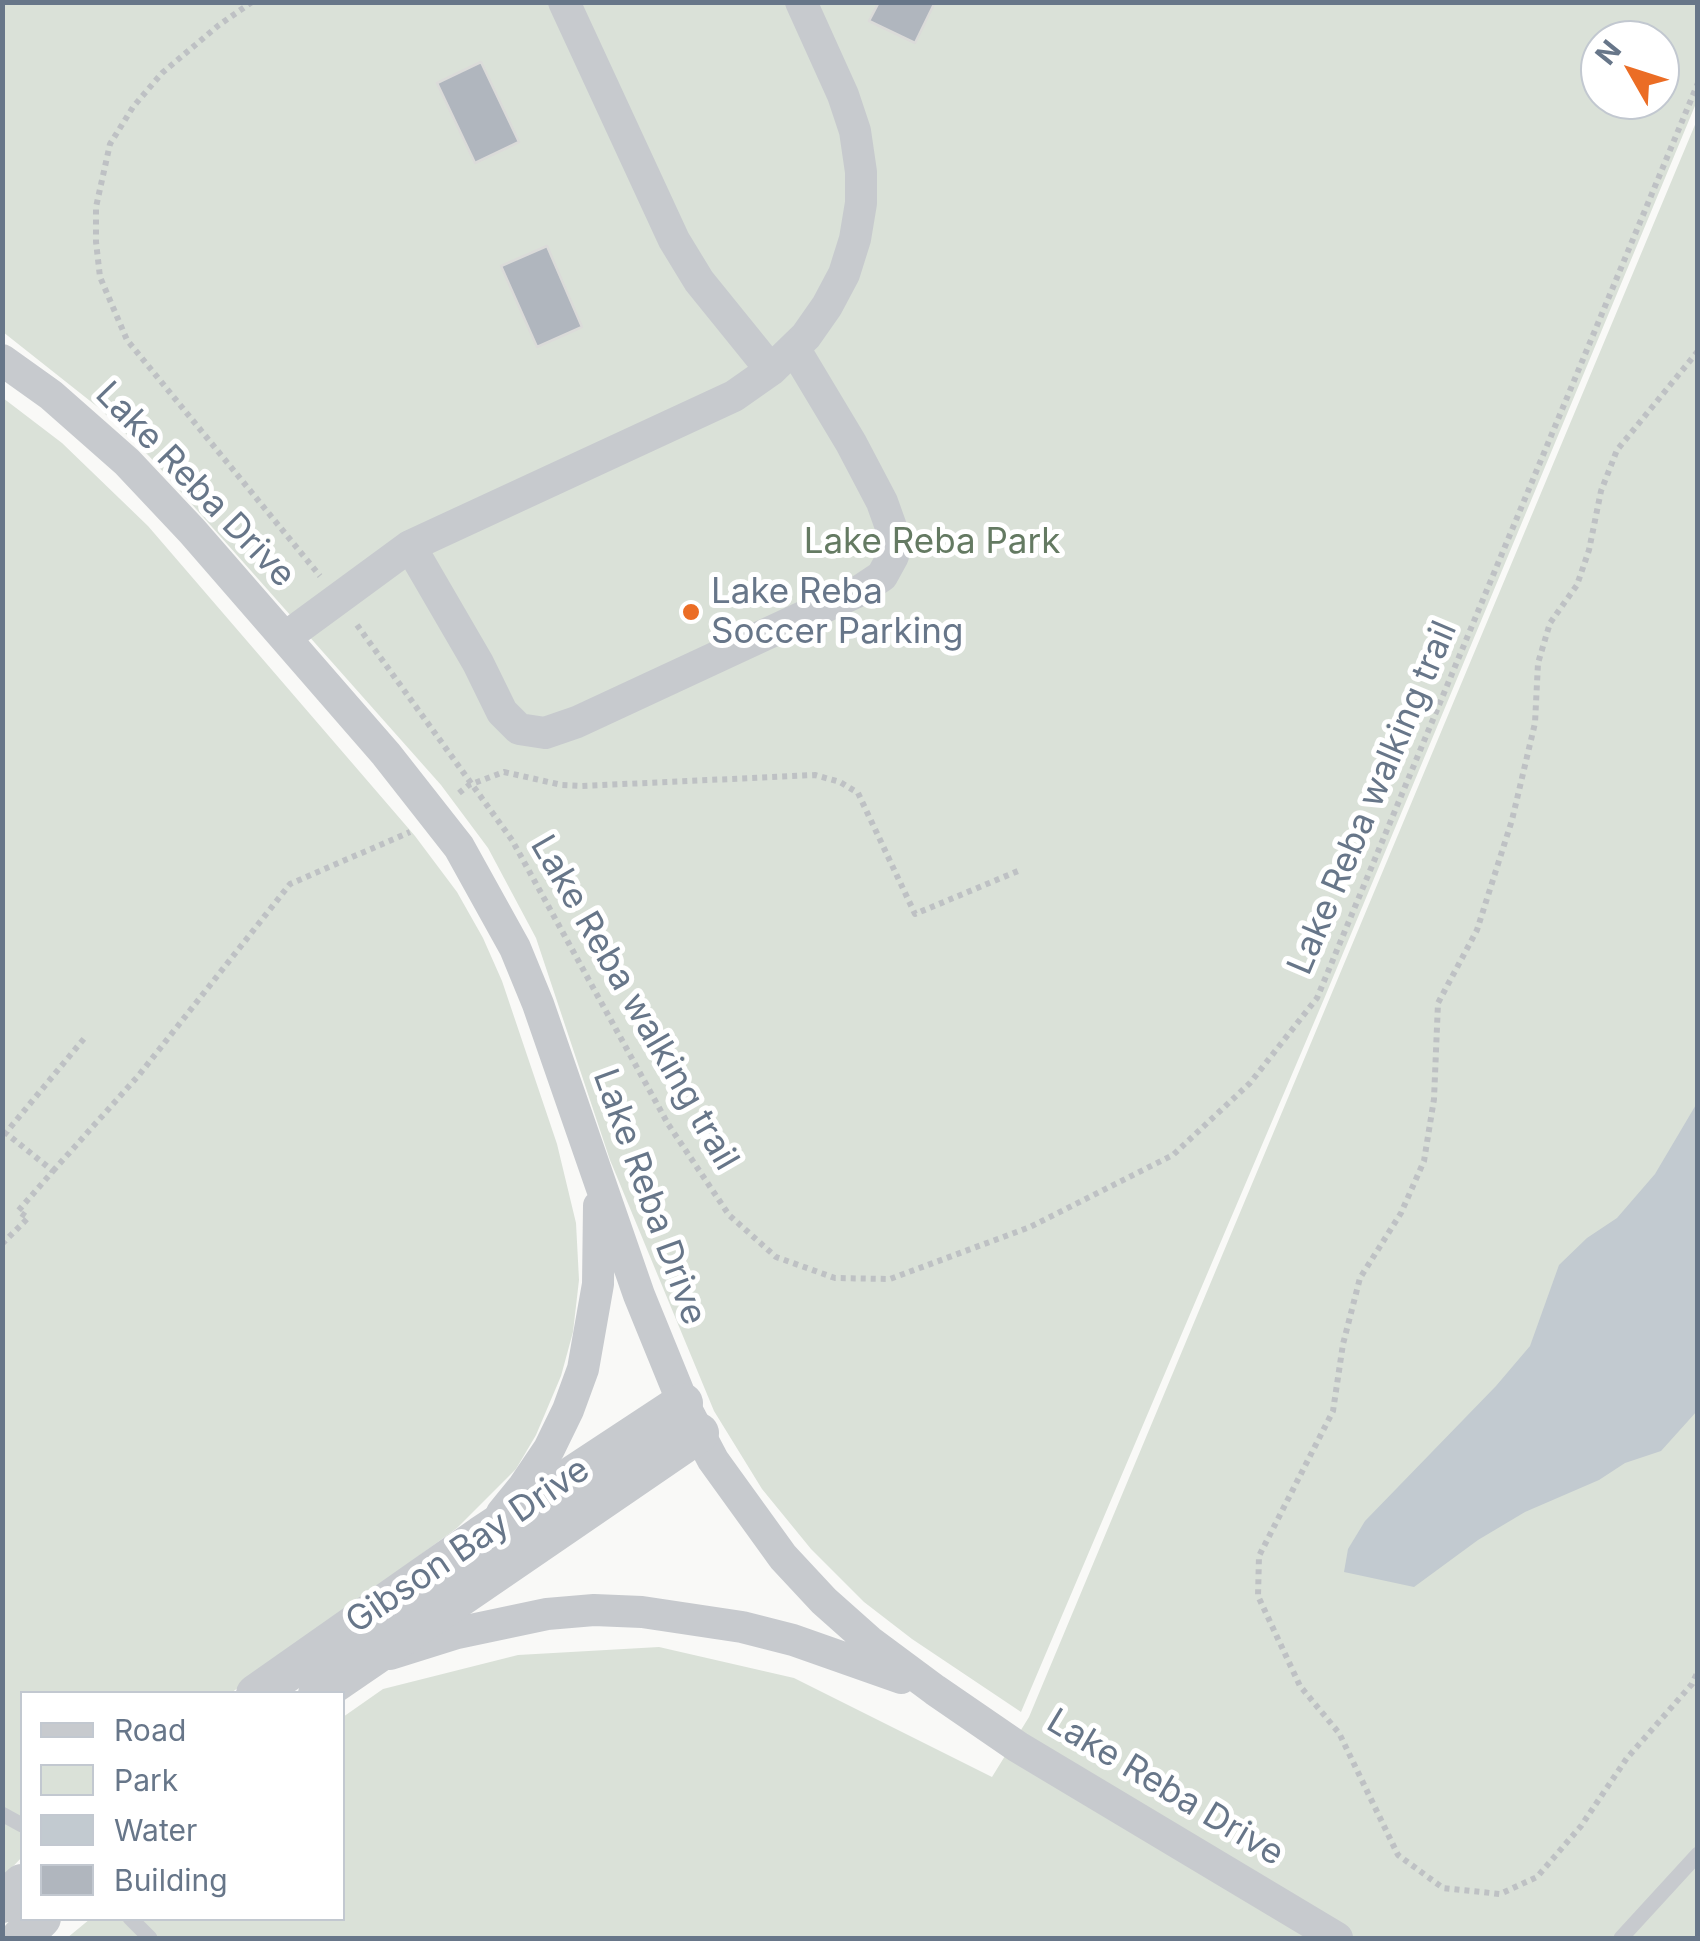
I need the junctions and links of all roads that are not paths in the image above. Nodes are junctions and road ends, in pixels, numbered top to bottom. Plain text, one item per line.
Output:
1 (564, 2) edge
2 (801, 2) edge
3 (783, 359) junction
4 (2, 360) edge
5 (410, 546) junction
6 (286, 637) junction
7 (599, 1182) junction
8 (691, 1418) junction
9 (482, 1536) junction
10 (362, 1663) junction
11 (935, 1690) junction
12 (260, 1691) edge
13 (322, 1691) edge
14 (1698, 1854) edge
15 (1337, 1938) edge
16 (1621, 1938) edge

1 - 3 street
2 - 3 street
3 - 5 street
3 - 5 street
4 - 6 street, Lake Reba Drive
5 - 6 street
6 - 7 street, Lake Reba Drive
7 - 8 street, Lake Reba Drive
7 - 9 street
8 - 9 street, Gibson Bay Drive
8 - 10 street, Gibson Bay Drive
8 - 11 street, Lake Reba Drive
9 - 12 street, Gibson Bay Drive
10 - 11 street
10 - 13 street, Gibson Bay Drive
11 - 15 street, Lake Reba Drive
14 - 16 lane

